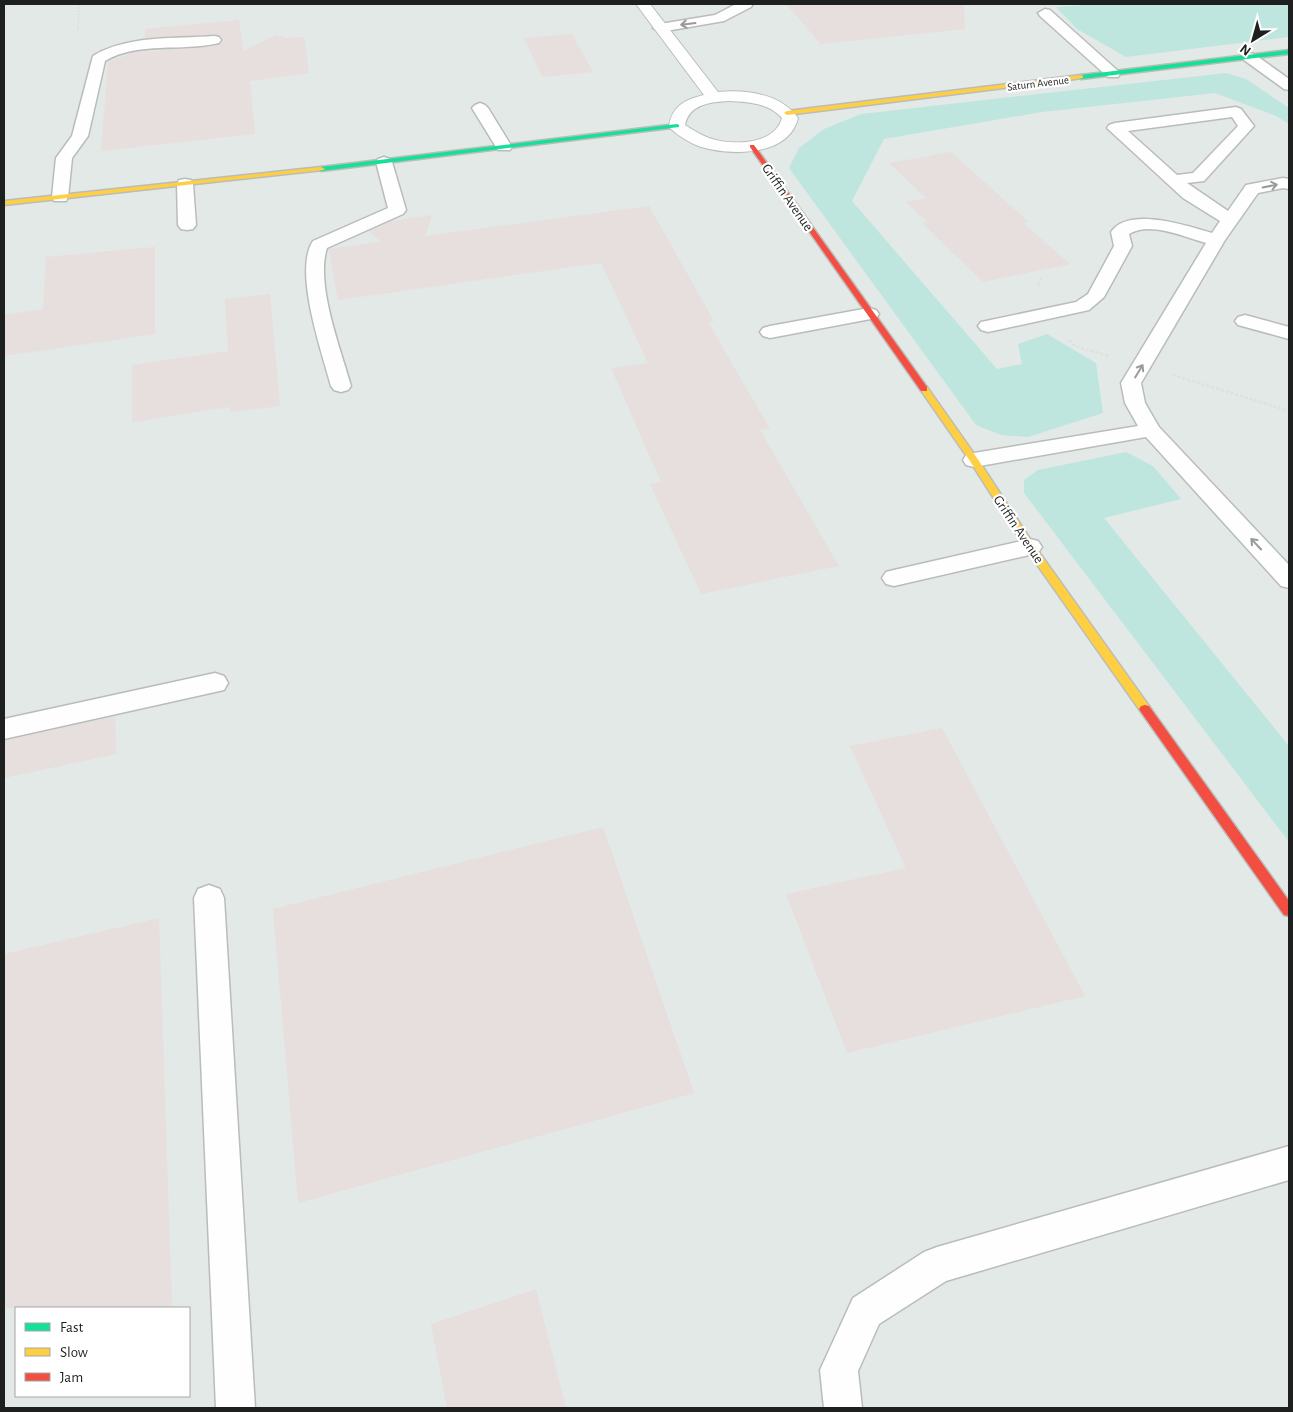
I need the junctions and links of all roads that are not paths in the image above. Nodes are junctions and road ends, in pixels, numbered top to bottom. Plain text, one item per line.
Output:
1 (643, 4) edge
2 (714, 4) edge
3 (746, 4) edge
4 (1045, 13) dead end
5 (723, 16) junction
6 (660, 28) junction
7 (214, 40) dead end
8 (1289, 52) edge
9 (1249, 58) junction
10 (1113, 74) junction
11 (1289, 86) edge
12 (714, 97) junction
13 (480, 108) dead end
14 (787, 113) junction
15 (677, 126) junction
16 (752, 146) junction
17 (504, 147) junction
18 (384, 162) junction
19 (1174, 180) junction
20 (185, 184) junction
21 (1289, 184) edge
22 (60, 197) junction
23 (4, 203) edge
24 (1230, 220) junction
25 (187, 224) dead end
26 (1216, 240) junction
27 (869, 314) junction
28 (1245, 321) dead end
29 (988, 326) dead end
30 (770, 332) dead end
31 (1289, 333) edge
32 (341, 386) dead end
33 (1152, 430) junction
34 (974, 460) junction
35 (1030, 546) junction
36 (894, 578) dead end
37 (1289, 580) edge
38 (215, 683) dead end
39 (4, 729) edge
40 (209, 898) dead end
41 (1289, 911) edge
42 (1289, 1163) edge
43 (236, 1408) edge
44 (843, 1408) edge

1 - 6 street
2 - 5 lane
3 - 5 lane
4 - 10 lane
5 -> 6 lane
6 - 12 street
7 - 22 lane
8 - 9 street, Saturn Avenue
9 - 10 street, Saturn Avenue
9 - 11 lane
10 - 14 street, Saturn Avenue
12 - 14 street
12 - 15 street
13 - 17 lane
14 - 16 street
15 - 16 street
15 - 17 street
16 - 27 street, Griffin Avenue
17 - 18 street
18 - 20 street
18 - 32 lane
19 - 19 lane
19 - 24 lane
20 - 22 street
20 - 25 lane
24 -> 21 lane
22 - 23 street
24 - 26 lane
26 - 29 lane
33 -> 26 lane
27 - 30 lane
27 - 34 street, Griffin Avenue
28 - 31 lane
33 - 34 lane
37 -> 33 lane
34 - 35 street, Griffin Avenue
35 - 36 lane
35 - 41 street, Griffin Avenue
38 - 39 lane
40 - 43 lane
42 - 44 lane

